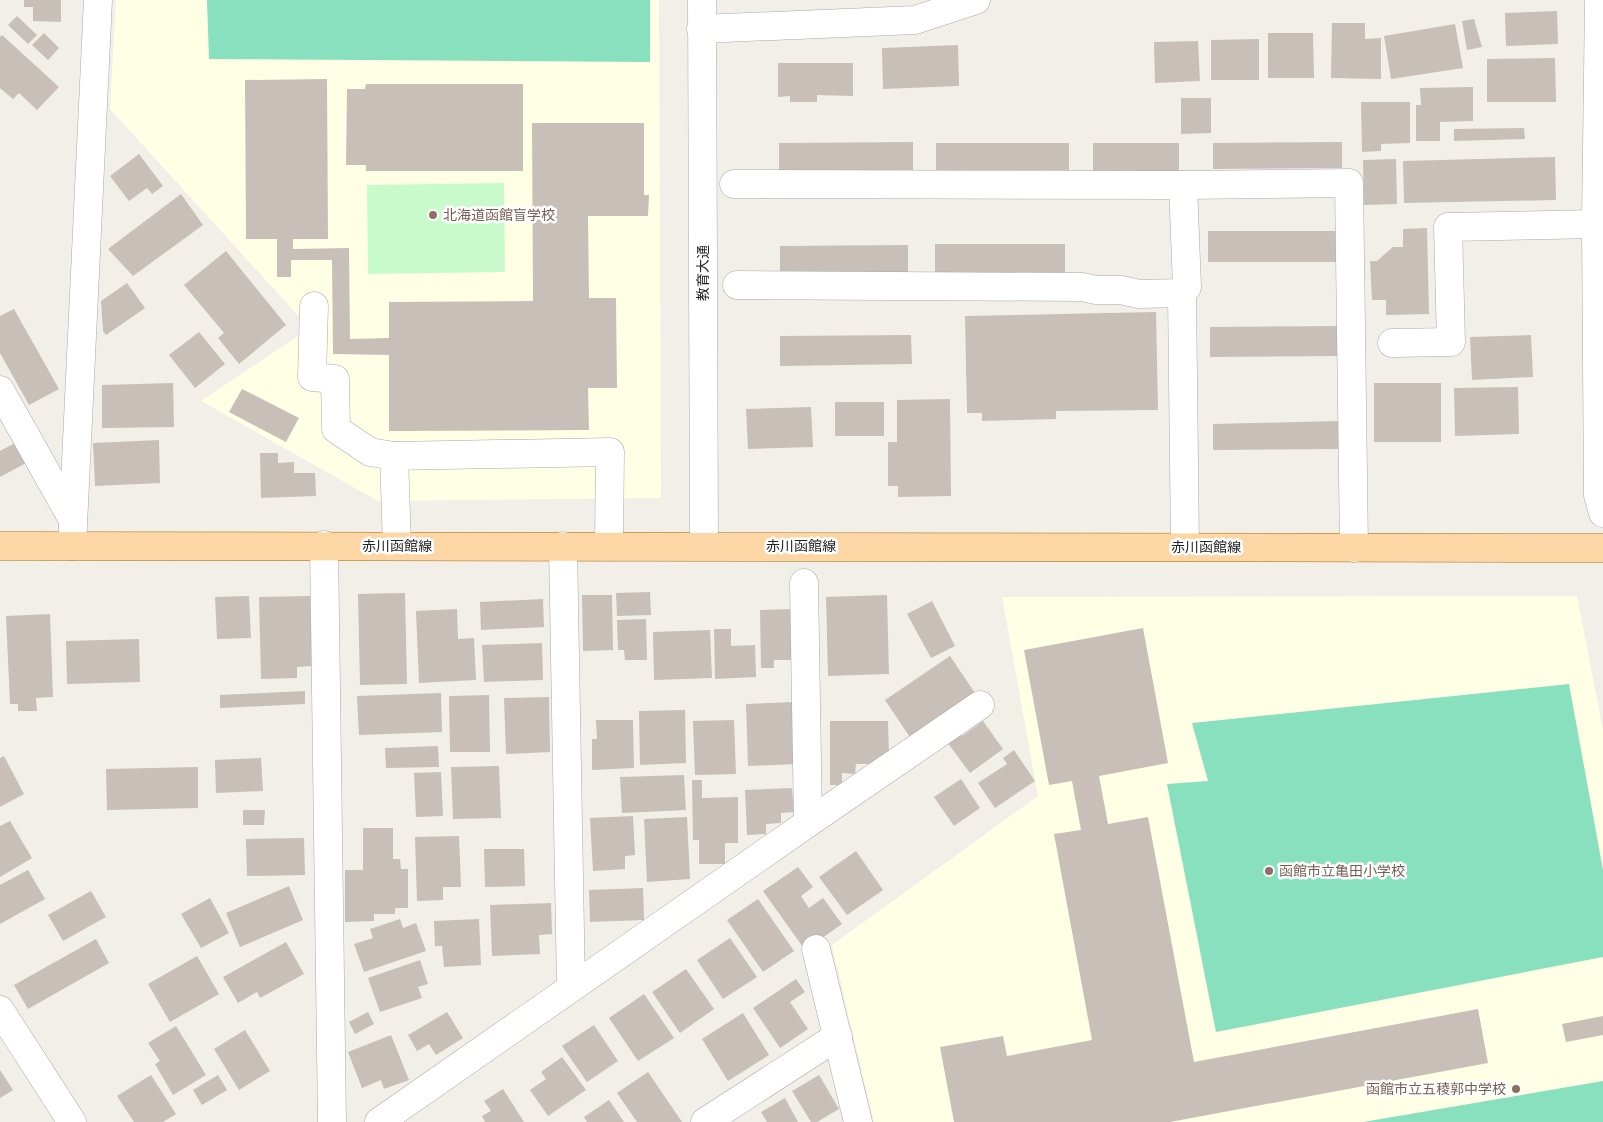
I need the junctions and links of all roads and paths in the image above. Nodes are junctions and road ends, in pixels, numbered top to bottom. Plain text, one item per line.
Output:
1 (98, 0) edge
2 (702, 0) edge
3 (976, 0) edge
4 (1599, 0) edge
5 (701, 29) junction
6 (734, 184) dead end
7 (1183, 185) junction
8 (1596, 224) junction
9 (737, 285) dead end
10 (1182, 293) junction
11 (314, 306) dead end
12 (1392, 344) dead end
13 (0, 390) edge
14 (394, 456) junction
15 (1603, 514) edge
16 (73, 533) junction
17 (324, 545) junction
18 (0, 546) edge
19 (397, 546) junction
20 (562, 546) junction
21 (609, 546) junction
22 (704, 546) junction
23 (1185, 547) junction
24 (1354, 548) junction
25 (1603, 548) edge
26 (804, 583) dead end
27 (980, 705) dead end
28 (808, 823) junction
29 (816, 950) dead end
30 (571, 988) junction
31 (0, 1010) edge
32 (838, 1036) junction
33 (72, 1122) edge
34 (332, 1122) edge
35 (379, 1122) edge
36 (705, 1122) edge
37 (858, 1122) edge

1 - 16 street
2 - 5 street, 教育大通
3 - 5 street
4 - 8 street
5 - 22 street, 教育大通
6 - 7 street
7 - 10 street
7 - 24 street
8 - 12 street
8 - 15 street
9 - 10 street
10 - 23 street
11 - 14 street
13 - 16 street
14 - 19 street
14 - 21 street
16 - 17 main road, 赤川函館線
16 - 18 main road, 赤川函館線
17 - 19 main road, 赤川函館線
17 - 34 street
19 - 20 main road, 赤川函館線
20 - 21 main road, 赤川函館線
20 - 30 street
21 - 22 main road, 赤川函館線
22 - 23 main road, 赤川函館線
23 - 24 main road, 赤川函館線
24 - 25 main road, 赤川函館線
26 - 28 street
27 - 28 street
28 - 30 street
29 - 32 street
30 - 35 street
31 - 33 street
32 - 36 street
32 - 37 street

